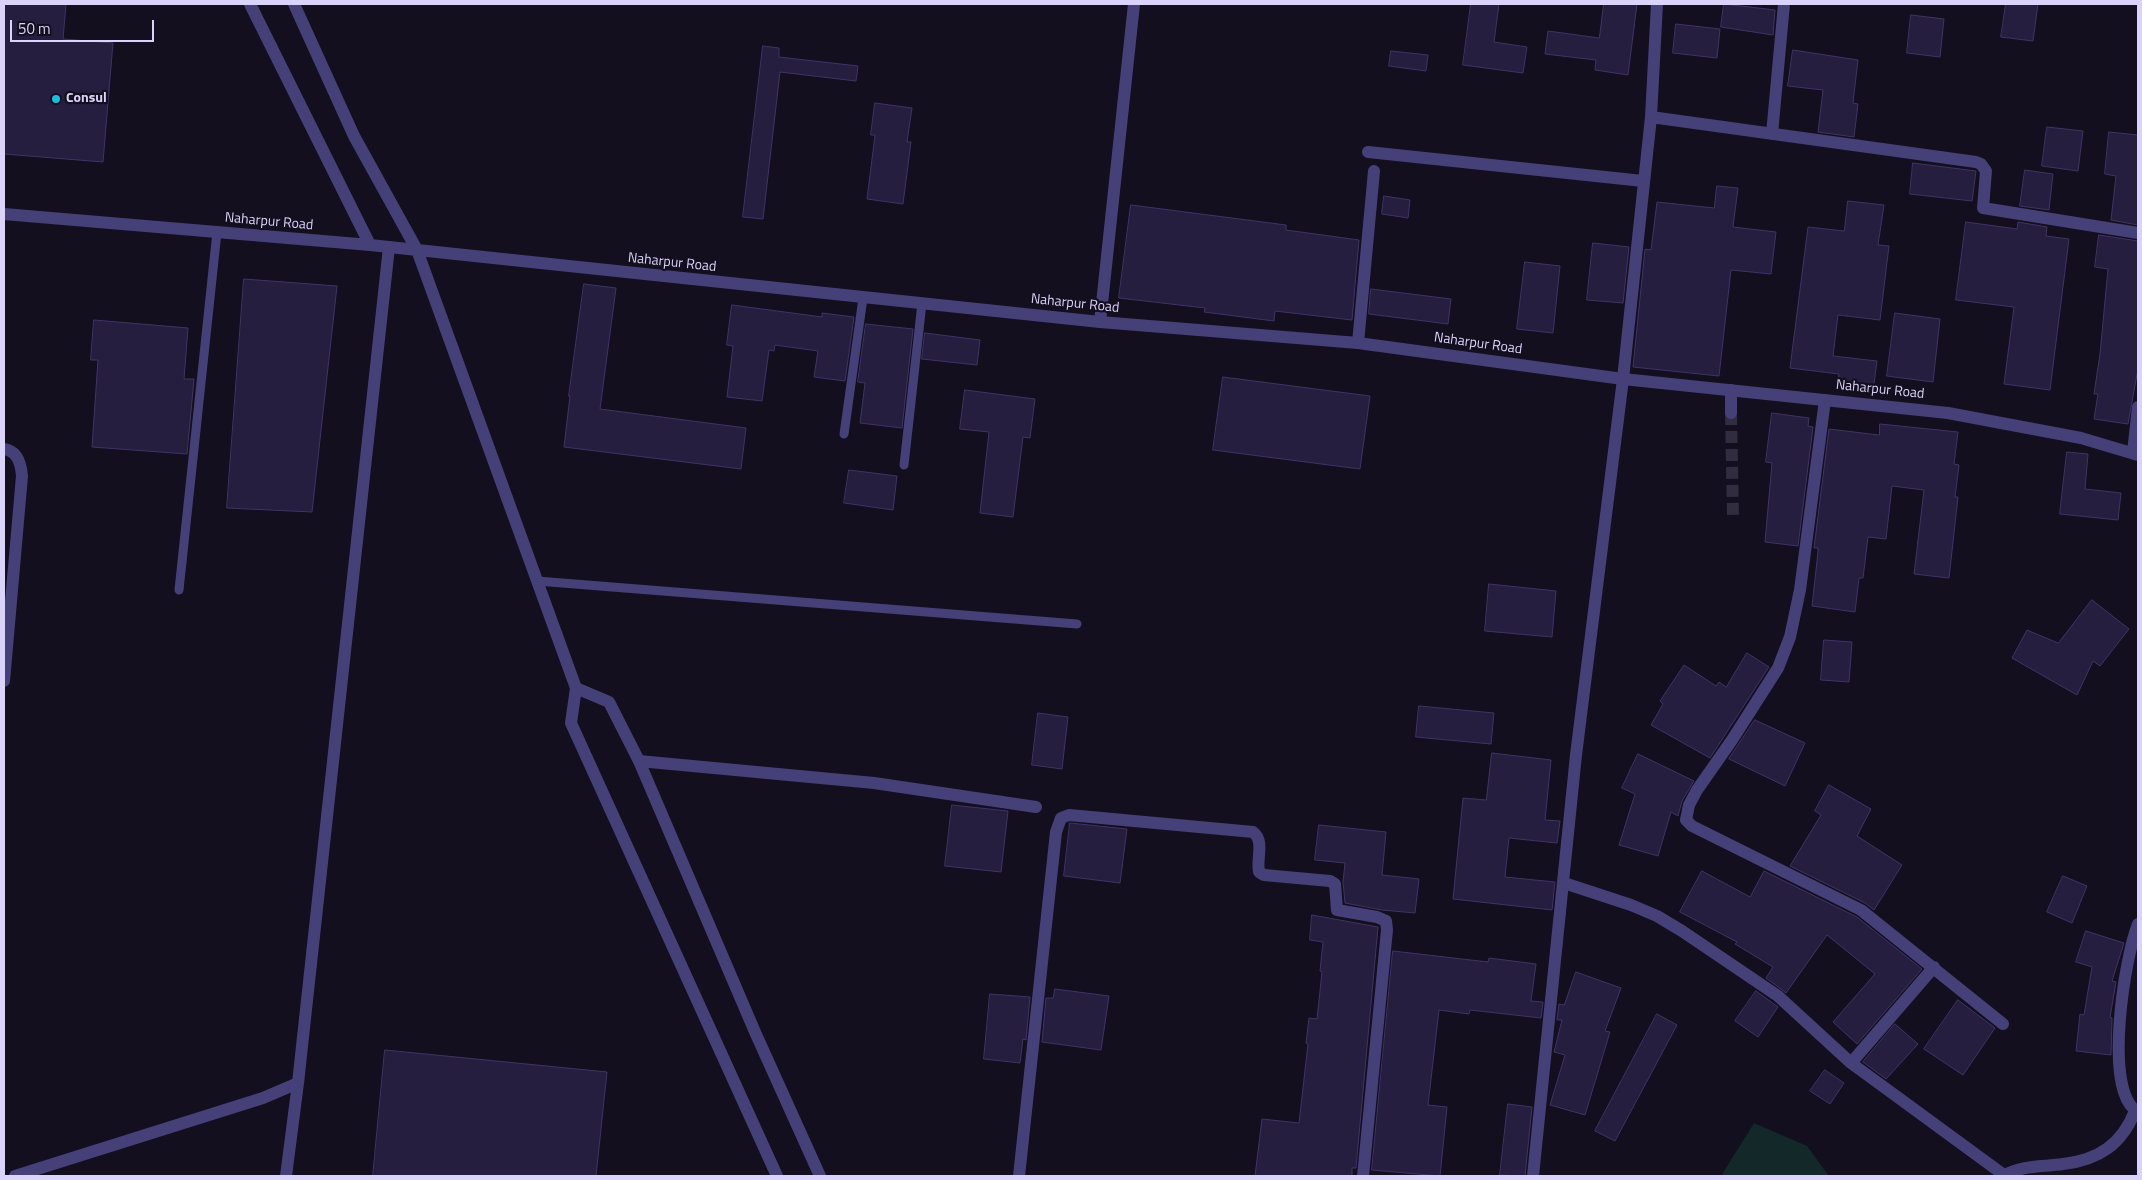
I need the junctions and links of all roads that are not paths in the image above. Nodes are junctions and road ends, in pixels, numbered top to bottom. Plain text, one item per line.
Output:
1 (250, 4) edge
2 (294, 4) edge
3 (1134, 4) edge
4 (1657, 4) edge
5 (1784, 4) edge
6 (1652, 117) junction
7 (1772, 134) junction
8 (1368, 152) dead end
9 (1374, 171) dead end
10 (1643, 181) junction
11 (4, 214) edge
12 (217, 232) junction
13 (2138, 233) edge
14 (370, 245) junction
15 (389, 247) junction
16 (416, 250) junction
17 (863, 298) junction
18 (922, 303) junction
19 (1100, 322) junction
20 (1358, 343) junction
21 (1623, 379) junction
22 (1731, 390) junction
23 (1825, 400) junction
24 (2138, 407) edge
25 (1732, 413) tunnel mouth
26 (844, 434) dead end
27 (4, 449) edge
28 (2135, 454) edge
29 (904, 465) dead end
30 (537, 581) junction
31 (179, 590) dead end
32 (1077, 624) dead end
33 (4, 681) edge
34 (576, 688) junction
35 (639, 761) junction
36 (1036, 807) dead end
37 (1564, 883) junction
38 (2138, 924) edge
39 (1934, 967) junction
40 (2003, 1024) dead end
41 (1851, 1063) junction
42 (298, 1083) junction
43 (2137, 1111) edge
44 (16, 1176) edge
45 (286, 1176) edge
46 (777, 1176) edge
47 (820, 1176) edge
48 (1019, 1176) edge
49 (1364, 1176) edge
50 (1533, 1176) edge
51 (2003, 1176) edge

1 - 14 street
2 - 16 street
3 - 19 street
4 - 6 street
5 - 7 street
6 - 7 street
6 - 10 street
7 - 13 street
8 - 10 street
9 - 20 street
10 - 21 street
11 - 12 street, Naharpur Road
12 - 14 street, Naharpur Road
12 - 31 lane
14 - 15 street, Naharpur Road
15 - 16 street, Naharpur Road
15 - 42 street
16 - 17 street, Naharpur Road
16 - 30 street
17 - 18 street, Naharpur Road
17 - 26 lane
18 - 19 street, Naharpur Road
18 - 29 lane
19 - 20 street, Naharpur Road
20 - 21 street, Naharpur Road
21 - 22 street, Naharpur Road
21 - 37 street
22 - 23 street, Naharpur Road
22 - 25 street
23 - 28 street, Naharpur Road
23 - 39 street
24 - 28 street
27 - 33 street
30 - 32 lane
30 - 34 street
34 - 35 street
34 - 46 street
35 - 36 street
35 - 47 street
37 - 41 street
37 - 50 street
38 - 43 street
39 - 40 street
39 - 41 street
41 - 51 street
42 - 44 street
42 - 45 street
43 - 51 street
48 - 49 street

